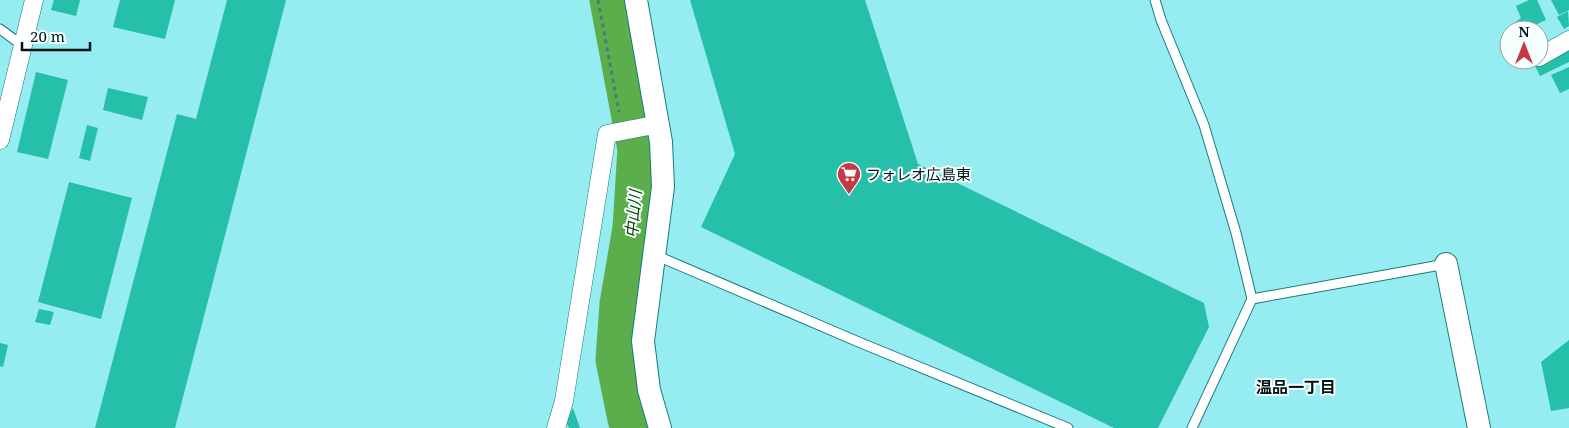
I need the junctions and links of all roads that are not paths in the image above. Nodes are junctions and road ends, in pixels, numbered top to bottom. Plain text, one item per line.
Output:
1 (34, 0) edge
2 (636, 0) edge
3 (1155, 0) edge
4 (0, 29) edge
5 (1569, 40) edge
6 (23, 46) junction
7 (1549, 51) edge
8 (659, 124) junction
9 (0, 140) edge
10 (654, 255) junction
11 (1446, 264) joint
12 (1252, 300) junction
13 (556, 428) edge
14 (660, 428) edge
15 (1068, 428) edge
16 (1192, 428) edge
17 (1479, 428) edge

1 - 6 street
2 - 8 street
3 - 12 lane
4 - 6 lane
5 - 7 street
6 - 9 street
8 - 10 street
8 - 13 street
10 - 14 street
10 - 15 lane
11 - 12 lane
11 - 17 street
12 - 16 lane

